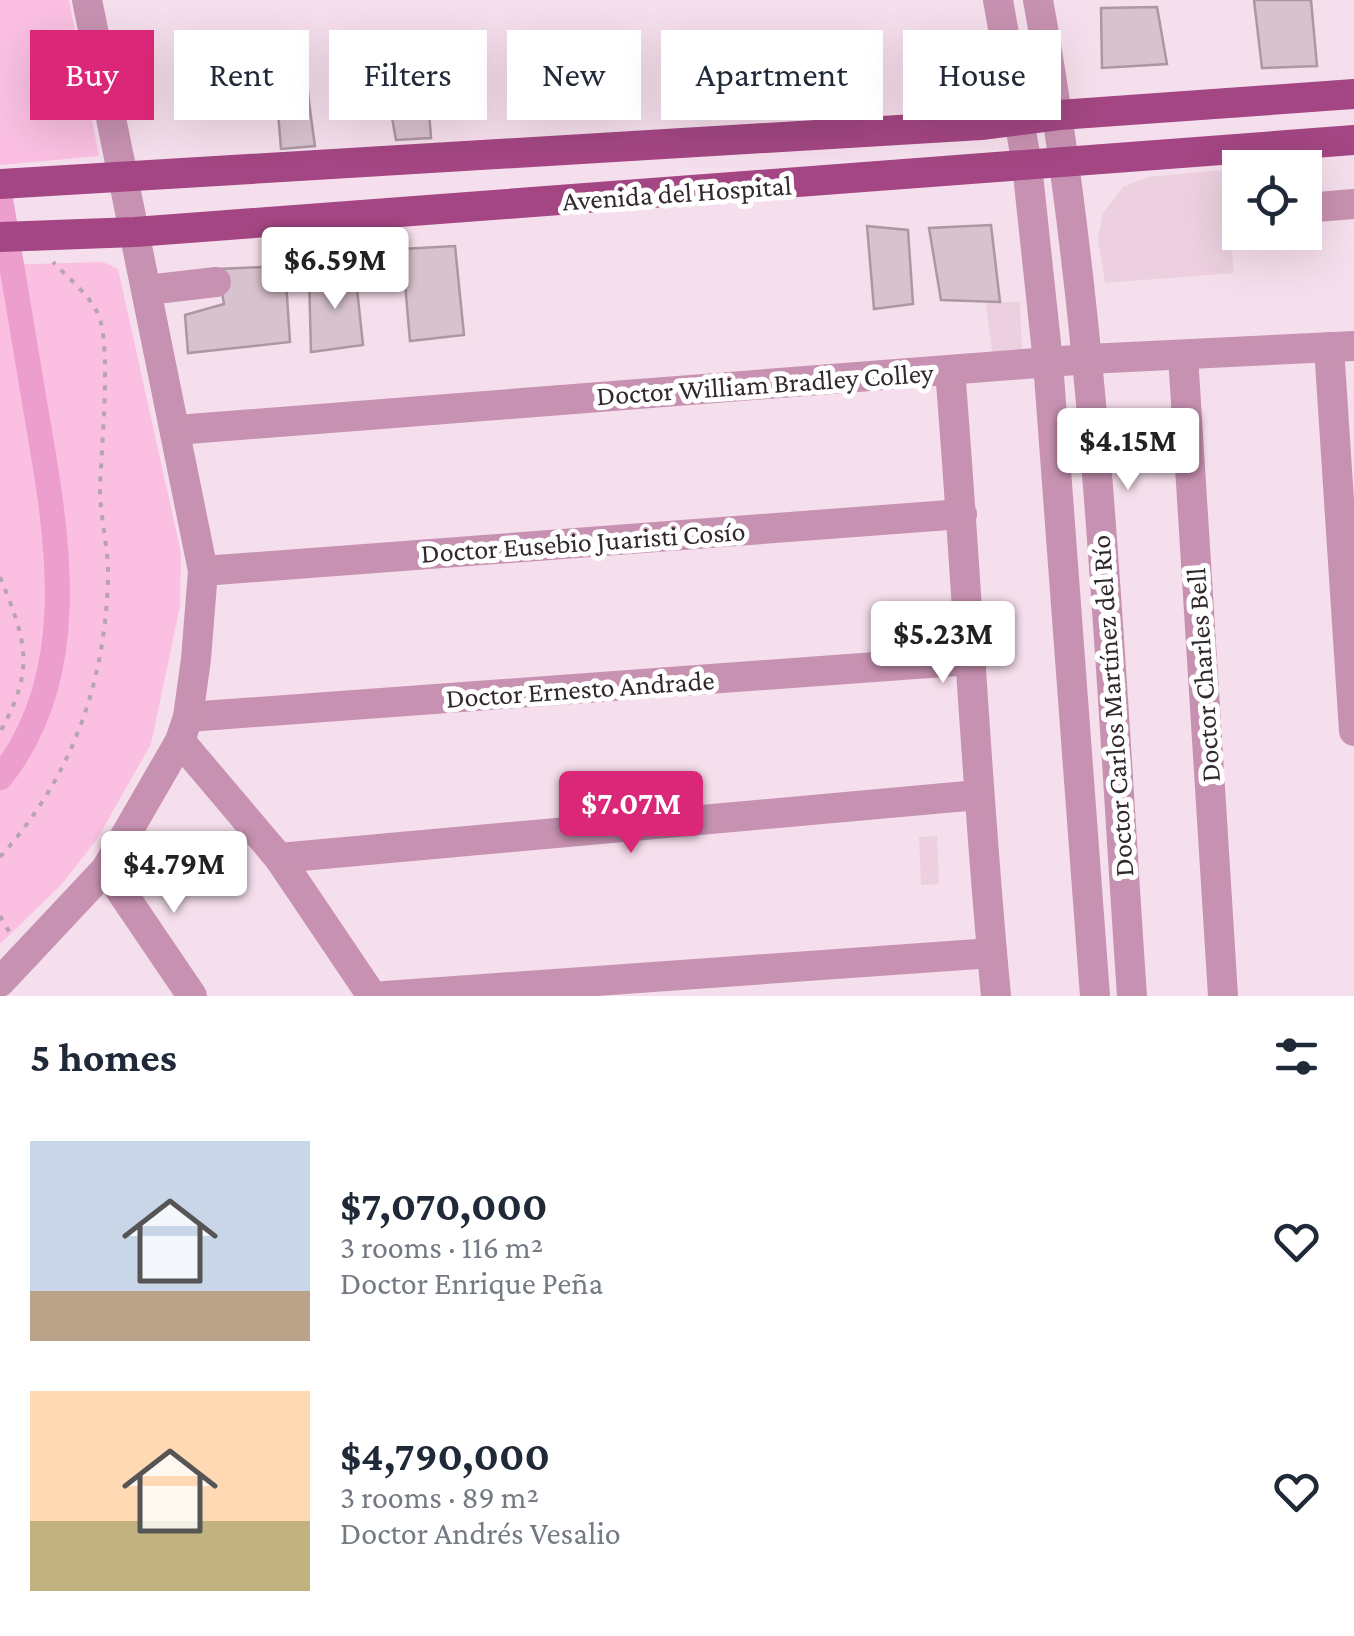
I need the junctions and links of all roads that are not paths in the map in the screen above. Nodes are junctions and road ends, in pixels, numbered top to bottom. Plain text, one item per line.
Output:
1 (87, 0) edge
2 (998, 0) edge
3 (1038, 0) edge
4 (1003, 30) edge
5 (1044, 30) edge
6 (1354, 94) edge
7 (1061, 115) edge
8 (1019, 120) joint
9 (1061, 120) edge
10 (1354, 140) edge
11 (598, 149) junction
12 (1294, 150) edge
13 (1222, 159) edge
14 (1066, 162) junction
15 (1027, 164) junction
16 (124, 177) junction
17 (15, 183) edge
18 (604, 198) junction
19 (1354, 204) edge
20 (1322, 207) edge
21 (135, 232) junction
22 (0, 237) edge
23 (216, 282) dead end
24 (147, 290) junction
25 (1342, 346) edge
26 (1183, 355) junction
27 (1088, 359) junction
28 (1048, 362) junction
29 (950, 370) junction
30 (176, 430) junction
31 (962, 514) junction
32 (203, 571) junction
33 (972, 660) junction
34 (184, 729) junction
35 (1354, 731) edge
36 (978, 795) junction
37 (279, 858) junction
38 (106, 869) junction
39 (992, 954) junction
40 (6, 986) edge
41 (192, 996) edge
42 (372, 996) edge
43 (385, 996) edge
44 (996, 996) edge
45 (1096, 996) edge
46 (1132, 996) edge
47 (1223, 996) edge

1 - 16 street
2 - 4 street, Doctor Carlos Martínez del Río
3 - 5 street, Doctor Carlos Martínez del Río
6 - 7 main road, Avenida del Hospital
8 - 11 main road, Avenida del Hospital
8 - 15 street, Doctor Carlos Martínez del Río
9 - 14 street, Doctor Carlos Martínez del Río
10 - 12 main road, Avenida del Hospital
11 - 16 main road, Avenida del Hospital
11 - 18 main road
13 - 14 main road, Avenida del Hospital
14 - 15 main road, Avenida del Hospital
14 - 27 street, Doctor Carlos Martínez del Río
15 - 18 main road, Avenida del Hospital
15 - 28 street, Doctor Carlos Martínez del Río
16 - 17 main road, Avenida del Hospital
16 - 21 street
18 - 21 main road, Avenida del Hospital
19 - 20 street
21 - 22 main road, Avenida del Hospital
21 - 24 street
23 - 24 street
24 - 30 street
25 - 26 street, Doctor William Bradley Colley
25 - 35 street
26 - 27 street, Doctor William Bradley Colley
26 - 47 street, Doctor Charles Bell
27 - 28 street, Doctor William Bradley Colley
27 - 46 street, Doctor Carlos Martínez del Río
28 - 29 street, Doctor William Bradley Colley
28 - 45 street, Doctor Carlos Martínez del Río
29 - 30 street, Doctor William Bradley Colley
29 - 31 street
30 - 32 street
31 - 32 street, Doctor Eusebio Juaristi Cosío
31 - 33 street
32 - 34 street
33 - 34 street, Doctor Ernesto Andrade
33 - 36 street
34 - 37 street
34 - 38 street
36 - 37 street
36 - 39 street
37 - 42 street
38 - 40 street
38 - 41 street
39 - 43 street
39 - 44 street

